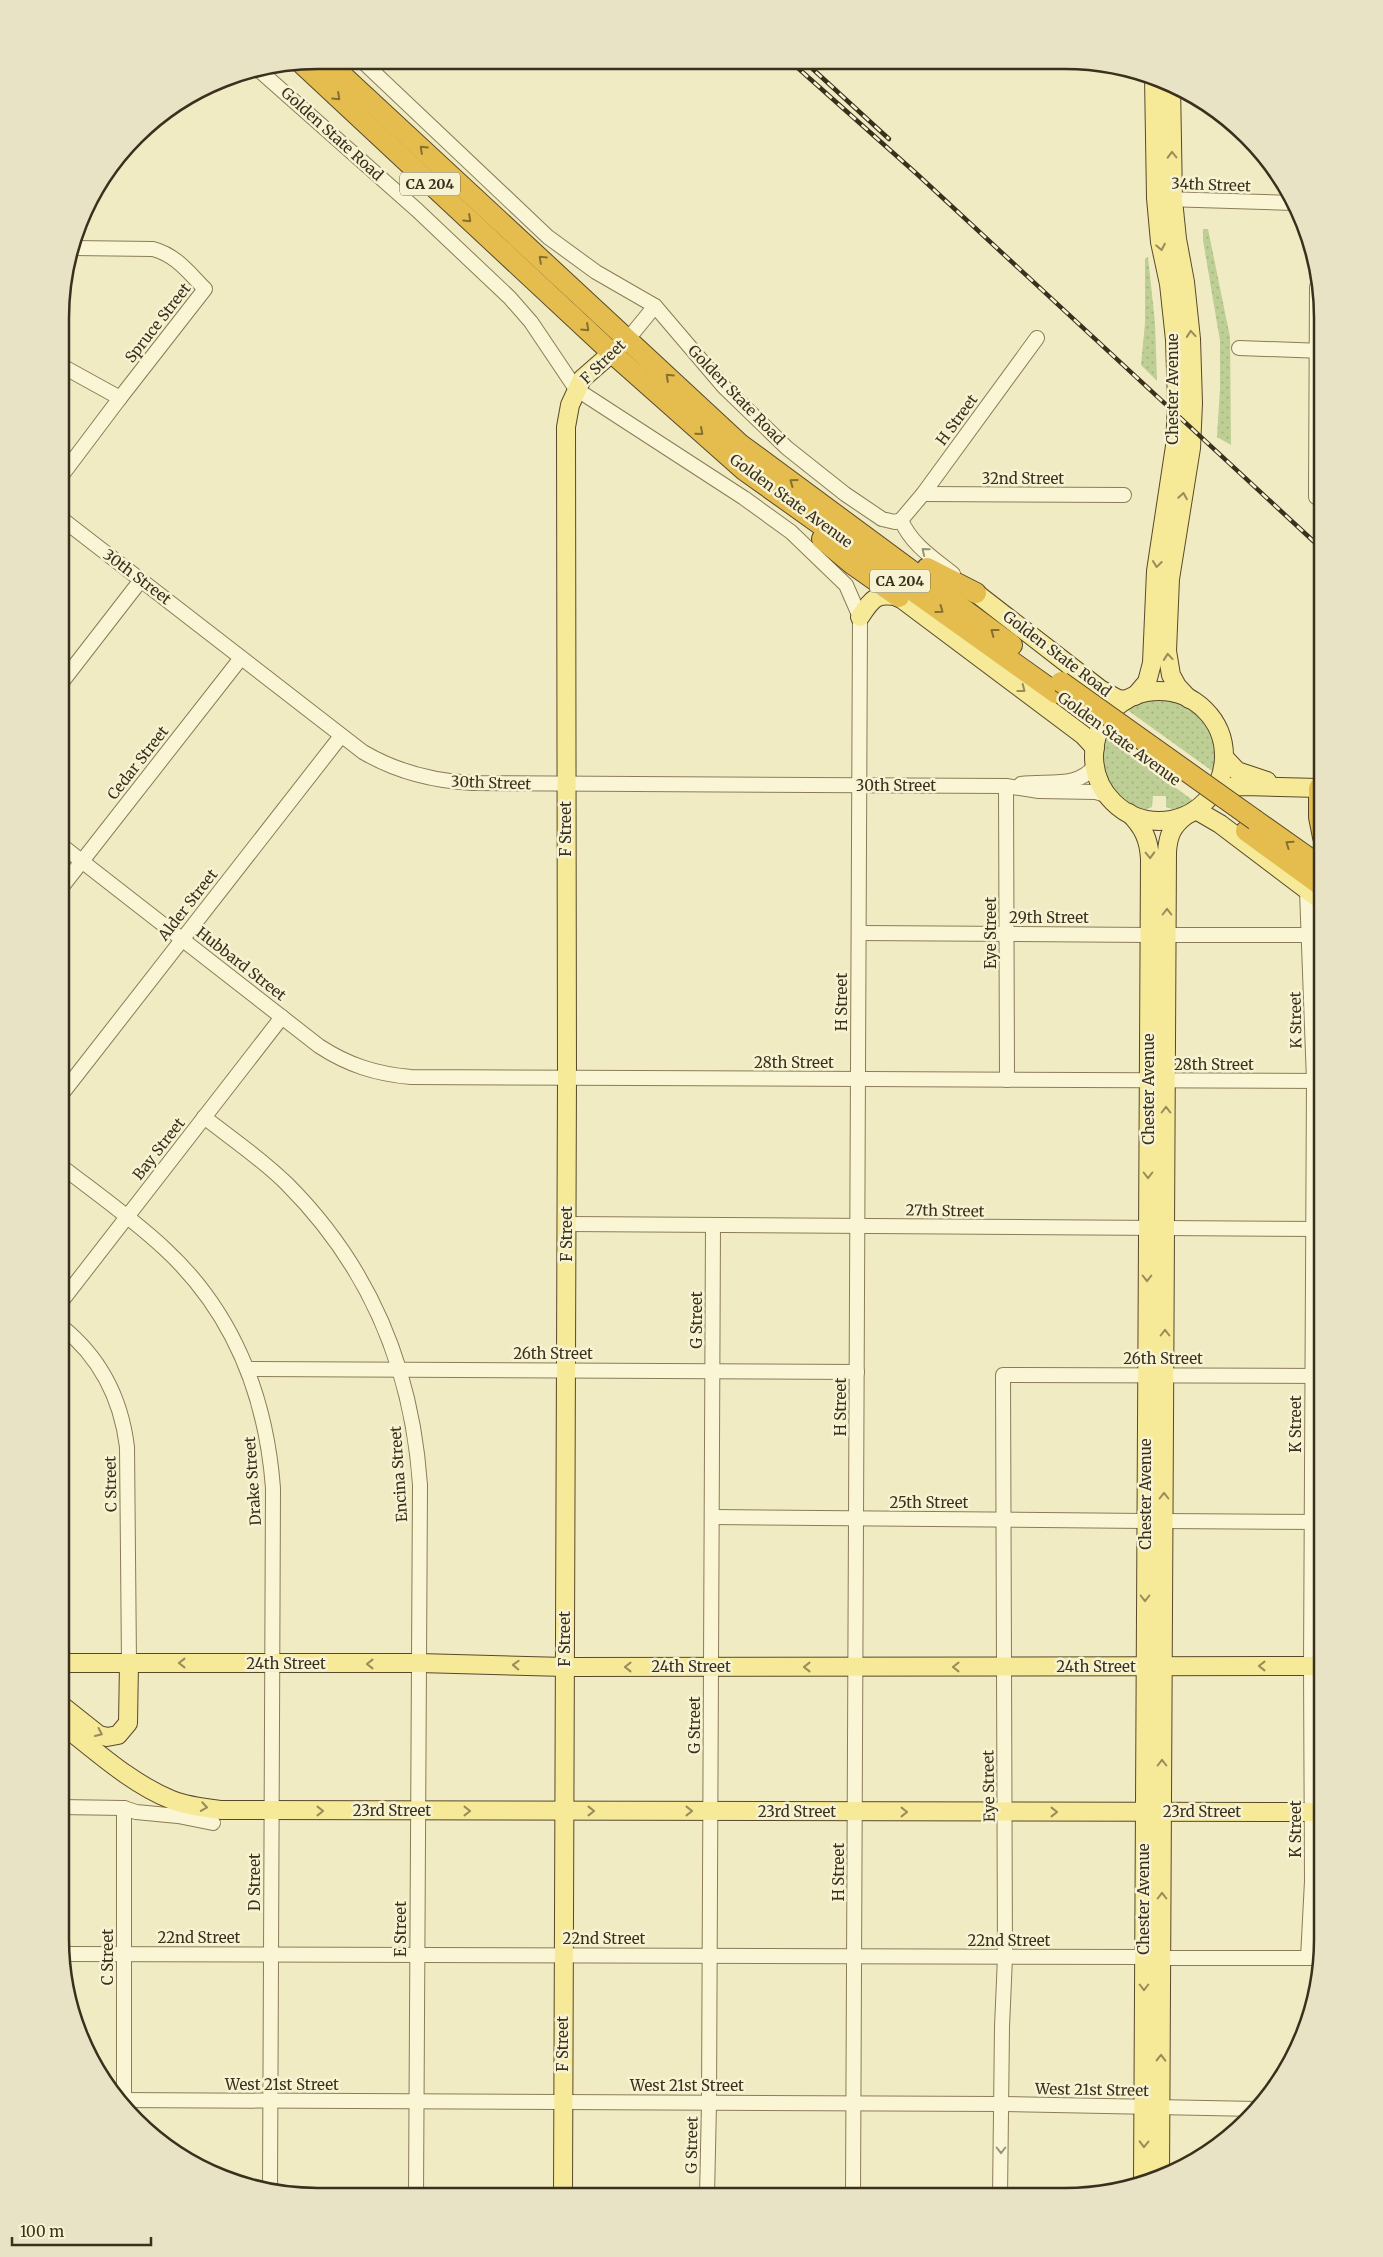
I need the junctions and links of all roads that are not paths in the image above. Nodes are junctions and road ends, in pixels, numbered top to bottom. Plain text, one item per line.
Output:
1 (307, 69) edge
2 (336, 69) edge
3 (371, 69) edge
4 (264, 75) edge
5 (1155, 86) edge
6 (1171, 92) edge
7 (1164, 199) junction
8 (1286, 203) edge
9 (79, 248) edge
10 (656, 306) junction
11 (1037, 338) dead end
12 (628, 339) junction
13 (1239, 348) dead end
14 (1314, 351) edge
15 (612, 352) junction
16 (69, 370) edge
17 (576, 389) junction
18 (120, 398) junction
19 (69, 466) edge
20 (744, 470) junction
21 (923, 494) junction
22 (1124, 496) dead end
23 (832, 510) junction
24 (901, 520) junction
25 (69, 524) edge
26 (141, 580) junction
27 (976, 593) junction
28 (898, 597) junction
29 (860, 617) junction
30 (241, 658) junction
31 (69, 673) edge
32 (1059, 688) junction
33 (1131, 698) junction
34 (1189, 699) junction
35 (341, 736) junction
36 (1095, 756) junction
37 (1224, 757) junction
38 (566, 785) junction
39 (860, 786) junction
40 (1006, 786) junction
41 (1289, 787) junction
42 (1216, 788) junction
43 (1314, 788) edge
44 (1109, 796) junction
45 (1129, 813) junction
46 (1190, 813) junction
47 (1250, 826) junction
48 (69, 851) edge
49 (82, 861) junction
50 (1314, 863) edge
51 (69, 878) edge
52 (1314, 888) edge
53 (1314, 888) edge
54 (859, 933) junction
55 (1008, 934) junction
56 (1167, 934) junction
57 (1150, 935) junction
58 (1314, 935) edge
59 (182, 939) junction
60 (282, 1017) junction
61 (568, 1078) junction
62 (858, 1079) junction
63 (1007, 1080) junction
64 (1149, 1081) junction
65 (1166, 1081) junction
66 (1314, 1082) edge
67 (69, 1085) edge
68 (204, 1117) junction
69 (69, 1172) edge
70 (127, 1217) junction
71 (567, 1224) junction
72 (713, 1225) junction
73 (858, 1225) junction
74 (1157, 1229) junction
75 (1314, 1229) edge
76 (69, 1292) edge
77 (69, 1333) edge
78 (248, 1369) junction
79 (400, 1370) junction
80 (566, 1370) junction
81 (714, 1371) junction
82 (857, 1372) junction
83 (1003, 1375) joint
84 (1147, 1375) junction
85 (1164, 1375) junction
86 (1314, 1376) edge
87 (713, 1517) junction
88 (1004, 1519) junction
89 (856, 1520) junction
90 (1164, 1521) junction
91 (1146, 1522) junction
92 (1314, 1522) edge
93 (1163, 1579) junction
94 (69, 1663) edge
95 (129, 1663) junction
96 (273, 1663) junction
97 (419, 1663) junction
98 (1145, 1666) junction
99 (1162, 1666) junction
100 (1314, 1666) edge
101 (565, 1667) junction
102 (712, 1667) junction
103 (856, 1667) junction
104 (1005, 1667) junction
105 (69, 1711) edge
106 (69, 1730) edge
107 (69, 1807) edge
108 (124, 1808) junction
109 (271, 1811) junction
110 (418, 1811) junction
111 (564, 1811) junction
112 (711, 1811) junction
113 (855, 1812) junction
114 (1006, 1812) junction
115 (1153, 1812) junction
116 (1314, 1812) edge
117 (213, 1823) dead end
118 (1314, 1868) edge
119 (69, 1954) edge
120 (124, 1954) junction
121 (271, 1954) junction
122 (1314, 1954) edge
123 (417, 1955) junction
124 (564, 1956) junction
125 (710, 1956) junction
126 (855, 1957) junction
127 (1005, 1957) junction
128 (1144, 1957) junction
129 (1162, 1958) junction
130 (1314, 1958) edge
131 (122, 2093) edge
132 (270, 2101) junction
133 (416, 2101) junction
134 (130, 2102) edge
135 (563, 2102) junction
136 (709, 2103) junction
137 (854, 2103) junction
138 (1001, 2104) junction
139 (1152, 2107) junction
140 (1247, 2109) edge
141 (1159, 2169) edge
142 (1144, 2175) edge
143 (270, 2183) edge
144 (416, 2188) edge
145 (563, 2188) edge
146 (707, 2188) edge
147 (853, 2188) edge
148 (1000, 2188) edge

1 -> 15 highway, Golden State Avenue / CA 204
12 -> 2 highway, Golden State Avenue / CA 204
3 - 10 street, Golden State Road
4 - 17 street, Golden State Road
5 - 7 main road, Chester Avenue
7 -> 6 main road, Chester Avenue
7 - 8 street, 34th Street
7 -> 33 main road, Chester Avenue
34 -> 7 main road, Chester Avenue
9 - 18 street, Spruce Street
10 - 12 street, F Street
10 - 24 street, Golden State Road
11 - 21 street, H Street
12 - 15 main road, F Street
23 -> 12 highway, Golden State Avenue / CA 204
13 - 14 street
15 - 17 main road, F Street
15 -> 20 highway, Golden State Avenue / CA 204
16 - 18 street
17 - 29 street, Golden State Road
17 - 38 main road, F Street
18 - 19 street, Spruce Street
20 - 28 highway
20 -> 32 highway, Golden State Avenue / CA 204
21 - 22 street, 32nd Street
21 - 24 street, H Street
23 - 27 highway
32 -> 23 highway, Golden State Avenue / CA 204
27 -> 24 street, Golden State Road
25 - 26 street, 30th Street
26 - 30 street, 30th Street
26 - 31 street
27 - 33 main road, Golden State Road
28 - 29 main road
28 -> 36 main road
29 - 39 street, H Street
30 - 35 street, 30th Street
30 - 49 street, Cedar Street
32 - 47 highway, Golden State Avenue / CA 204
33 - 34 main road
33 - 36 main road
34 - 37 main road
35 - 38 street, 30th Street
35 - 59 street, Alder Street
36 - 40 street, 30th Street
36 - 44 main road
37 - 41 main road
37 - 42 main road
38 - 39 street, 30th Street
38 - 61 main road, F Street
39 - 40 street, 30th Street
39 - 54 street, H Street
40 - 44 street, 30th Street
40 - 55 street, Eye Street
41 - 42 main road
41 - 43 main road
42 - 46 main road
44 - 45 main road
45 - 46 main road
45 -> 57 main road, Chester Avenue
46 - 53 main road
56 -> 46 main road, Chester Avenue
50 -> 47 highway, Golden State Avenue / CA 204
47 - 52 highway, Golden State Avenue / CA 204
48 - 49 street, Hubbard Street
49 - 51 street, Cedar Street
49 - 59 street, Hubbard Street
54 - 55 street, 29th Street
54 - 62 street, H Street
55 - 57 street, 29th Street
55 - 63 street, Eye Street
56 - 58 street
56 - 65 main road, Chester Avenue
57 - 64 main road, Chester Avenue
59 - 60 street, Hubbard Street
59 - 67 street, Alder Street
60 - 61 street, 28th Street
60 - 68 street, Bay Street
61 - 62 street, 28th Street
61 - 71 main road, F Street
62 - 63 street, 28th Street
62 - 73 street, H Street
63 - 64 street, 28th Street
64 - 65 street, 28th Street
64 -> 74 main road, Chester Avenue
65 - 66 street, 28th Street
74 -> 65 main road, Chester Avenue
68 - 70 street, Bay Street
68 - 79 street, Encina Street
69 - 70 street, Drake Street
70 - 76 street, Bay Street
70 - 78 street, Drake Street
71 - 72 street, 27th Street
71 - 80 main road, F Street
72 - 73 street, 27th Street
72 - 81 street, G Street
73 - 74 street, 27th Street
73 - 82 street, H Street
74 - 75 street, 27th Street
74 -> 84 main road, Chester Avenue
85 -> 74 main road, Chester Avenue
77 - 95 street, C Street
78 - 79 street, 26th Street
78 - 96 street, Drake Street
79 - 80 street, 26th Street
79 - 97 street, Encina Street
80 - 81 street, 26th Street
80 - 101 main road, F Street
81 - 82 street, 26th Street
81 - 87 street, G Street
82 - 89 street, H Street
83 - 84 street, 26th Street
83 - 88 street, Eye Street
84 - 85 street, 26th Street
84 - 91 main road, Chester Avenue
85 - 86 street, 26th Street
90 -> 85 main road, Chester Avenue
87 - 89 street, 25th Street
87 - 102 street, G Street
88 - 89 street, 25th Street
88 - 91 street, 25th Street
88 - 104 street, Eye Street
89 - 103 street, H Street
90 - 92 street
90 - 93 main road, Chester Avenue
91 - 93 main road
91 -> 98 main road, Chester Avenue
93 - 99 main road, Chester Avenue
94 - 95 main road, 24th Street
96 -> 95 main road, 24th Street
105 -> 95 main road
97 -> 96 main road, 24th Street
96 - 109 street, D Street
101 -> 97 main road, 24th Street
97 - 110 street, E Street
98 - 99 main road, 24th Street
98 - 104 main road, 24th Street
98 - 115 main road, Chester Avenue
100 -> 99 main road, 24th Street
115 -> 99 main road, Chester Avenue
102 -> 101 main road, 24th Street
101 - 111 main road, F Street
103 -> 102 main road, 24th Street
102 - 112 street, G Street
104 -> 103 main road, 24th Street
103 - 113 street, H Street
104 - 114 street, Eye Street
106 -> 109 main road
107 - 108 street
108 - 117 street
108 - 120 street, C Street
109 -> 110 main road, 23rd Street
109 - 121 street, D Street
110 -> 111 main road, 23rd Street
110 - 123 street, E Street
111 -> 112 main road, 23rd Street
111 - 124 main road, F Street
112 - 113 main road, 23rd Street
112 - 125 street, G Street
113 -> 114 main road, 23rd Street
113 - 126 street, H Street
114 -> 115 main road, 23rd Street
114 - 127 street, Eye Street
115 - 116 main road, 23rd Street
115 - 128 main road, Chester Avenue
129 -> 115 main road, Chester Avenue
118 - 122 street, K Street
119 - 120 street, 22nd Street
120 - 121 street, 22nd Street
120 - 131 street, C Street
121 - 123 street, 22nd Street
121 - 132 street, D Street
123 - 124 street, 22nd Street
123 - 133 street, E Street
124 - 125 street, 22nd Street
124 - 135 main road, F Street
125 - 126 street, 22nd Street
125 - 136 street, G Street
126 - 127 street, 22nd Street
126 - 137 street, H Street
127 - 128 street, 22nd Street
127 - 138 street, Eye Street
128 -> 139 main road, Chester Avenue
129 - 130 street
139 -> 129 main road, Chester Avenue
132 - 133 street, West 21st Street
132 - 134 street, West 21st Street
132 - 143 street, D Street
133 - 135 street, West 21st Street
133 - 144 street, E Street
135 - 136 street, West 21st Street
135 - 145 main road, F Street
136 - 137 street, West 21st Street
136 - 146 street, G Street
137 - 138 street, West 21st Street
137 - 147 street, H Street
138 - 139 street, West 21st Street
138 -> 148 street, Eye Street
139 - 140 street, West 21st Street
139 - 141 main road, Chester Avenue
139 -> 142 main road, Chester Avenue

